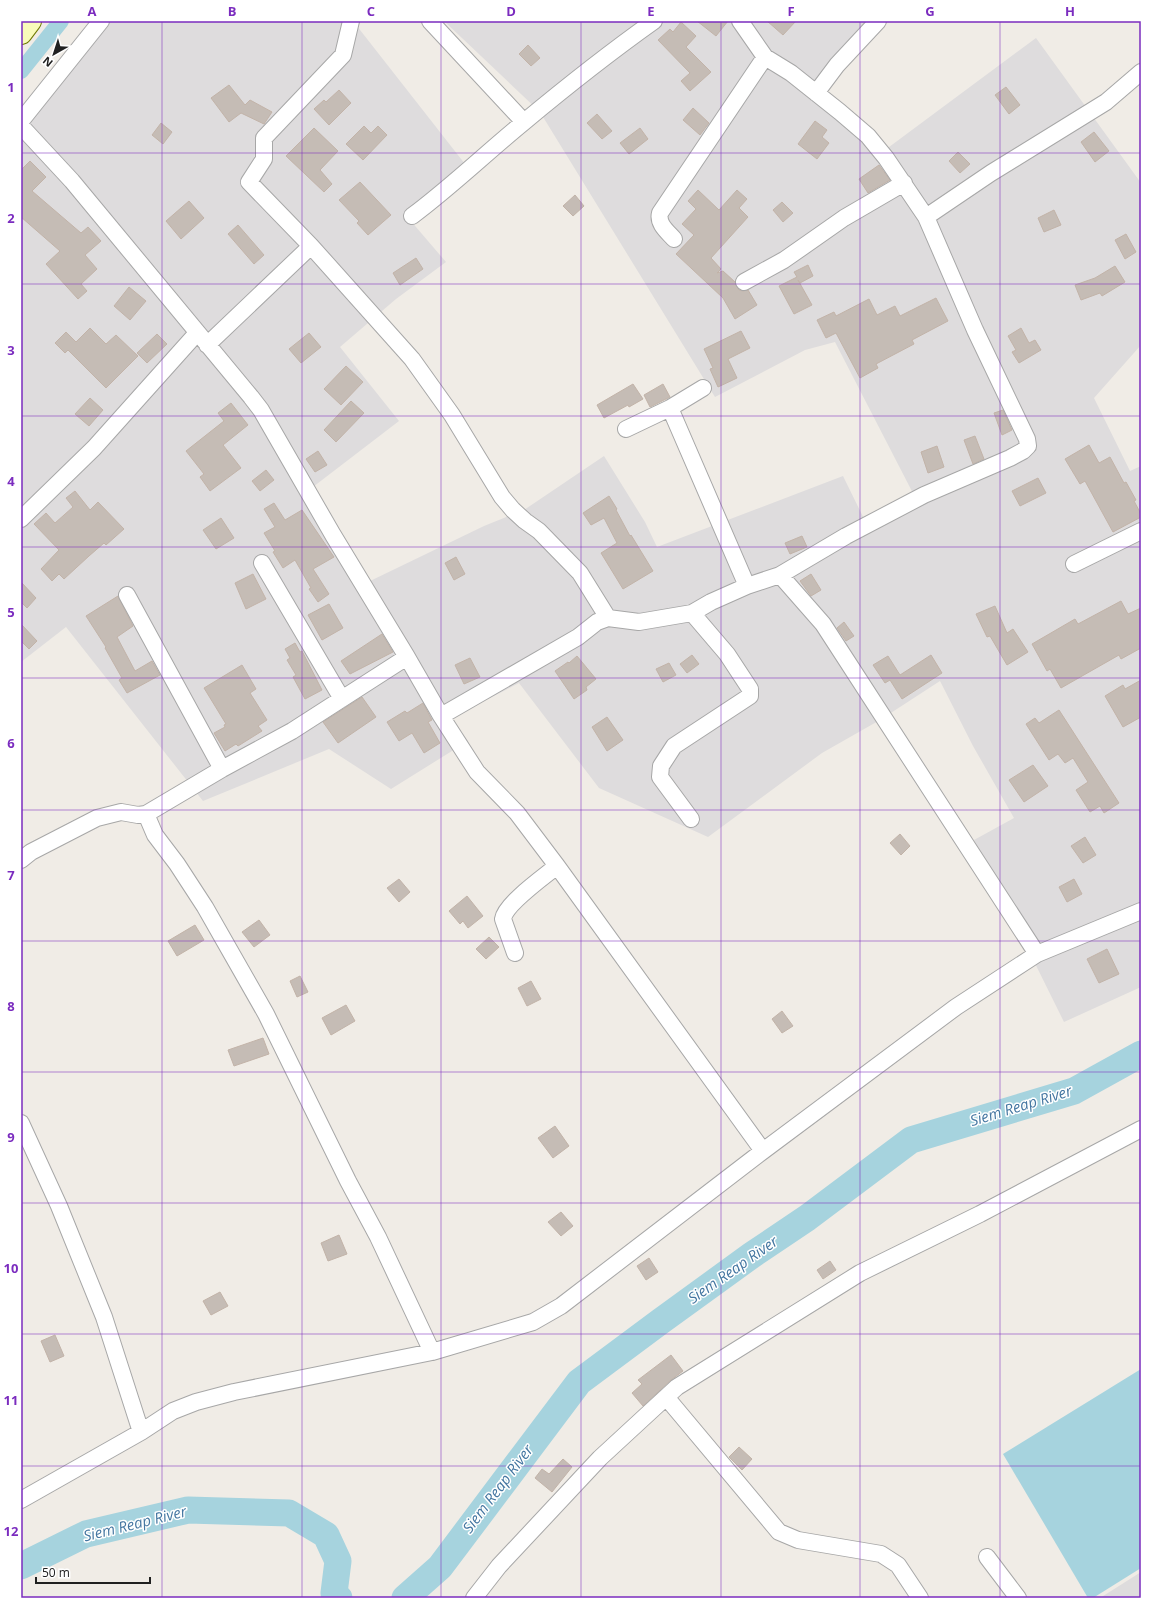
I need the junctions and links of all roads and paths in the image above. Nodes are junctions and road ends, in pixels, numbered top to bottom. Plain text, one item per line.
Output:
1 (30, 21) edge
2 (101, 21) edge
3 (350, 21) edge
4 (430, 21) edge
5 (654, 21) edge
6 (740, 21) edge
7 (878, 21) edge
8 (21, 33) edge
9 (765, 57) junction
10 (1141, 72) edge
11 (816, 93) junction
12 (21, 121) edge
13 (524, 122) junction
14 (21, 126) edge
15 (904, 183) junction
16 (412, 216) dead end
17 (926, 217) junction
18 (674, 239) dead end
19 (311, 246) junction
20 (744, 282) dead end
21 (197, 333) junction
22 (208, 345) junction
23 (703, 388) dead end
24 (670, 408) junction
25 (626, 429) dead end
26 (21, 519) edge
27 (1141, 531) edge
28 (262, 563) dead end
29 (1074, 564) dead end
30 (780, 575) junction
31 (747, 586) junction
32 (128, 595) dead end
33 (692, 613) junction
34 (608, 618) junction
35 (407, 657) junction
36 (342, 699) junction
37 (441, 716) junction
38 (222, 768) junction
39 (146, 814) junction
40 (691, 819) dead end
41 (21, 860) edge
42 (557, 866) junction
43 (1141, 911) edge
44 (515, 953) dead end
45 (1037, 954) junction
46 (21, 1123) edge
47 (1141, 1129) edge
48 (763, 1151) junction
49 (432, 1352) junction
50 (666, 1397) junction
51 (141, 1432) junction
52 (21, 1500) edge
53 (987, 1557) dead end
54 (474, 1598) edge
55 (920, 1598) edge
56 (1018, 1598) edge

1 - 8 street
2 - 12 street
3 - 19 street
4 - 13 street
5 - 13 street
6 - 9 street
7 - 11 street
9 - 11 street
9 - 18 street
10 - 17 street
11 - 15 street
13 - 16 street
14 - 21 street
15 - 17 street
15 - 20 street
17 - 30 street
19 - 22 street
19 - 34 street
21 - 22 street
21 - 26 street
22 - 35 street
23 - 24 street
24 - 25 street
24 - 31 street
27 - 29 street
28 - 36 street
30 - 31 street
30 - 45 street
31 - 33 street
32 - 38 street
33 - 34 street
33 - 40 street
34 - 37 street
35 - 36 street
35 - 37 street
36 - 38 street
37 - 42 street
38 - 39 street
39 - 41 street
39 - 49 street
42 - 44 street
42 - 48 street
43 - 45 street
45 - 48 street
46 - 51 street
47 - 50 street
48 - 49 street
49 - 51 street
50 - 54 street
50 - 55 street
51 - 52 street
53 - 56 street

